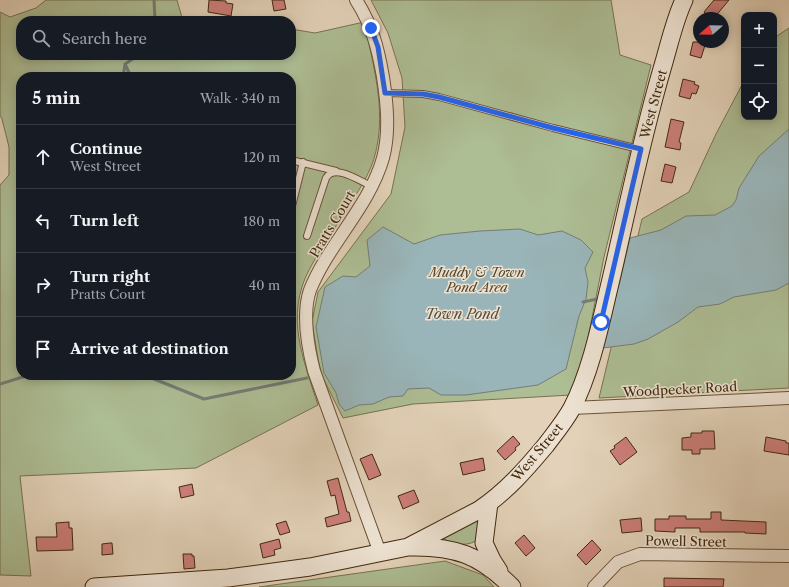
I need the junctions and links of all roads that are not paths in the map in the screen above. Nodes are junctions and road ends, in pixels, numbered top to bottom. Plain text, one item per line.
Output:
1 (356, 0) edge
2 (684, 0) edge
3 (385, 93) junction
4 (641, 149) junction
5 (296, 161) edge
6 (303, 162) junction
7 (337, 171) junction
8 (371, 186) junction
9 (296, 190) edge
10 (308, 236) dead end
11 (789, 398) edge
12 (572, 408) junction
13 (489, 503) junction
14 (408, 547) junction
15 (380, 553) junction
16 (789, 556) edge
17 (510, 586) edge
18 (94, 587) edge
19 (594, 587) edge

1 - 3 street, Pratts Court
2 - 4 street, West Street
3 - 4 lane
3 - 8 street, Pratts Court
4 - 12 street, West Street
5 - 6 lane
6 - 7 lane
6 - 9 lane
7 - 8 lane
7 - 10 lane
8 - 15 street, Pratts Court
11 - 12 street, Woodpecker Road
12 - 13 street, West Street
13 - 14 street, West Street
13 - 17 street
14 - 15 street, West Street
14 - 17 street
15 - 18 street, West Street
16 - 19 street, Powell Street

